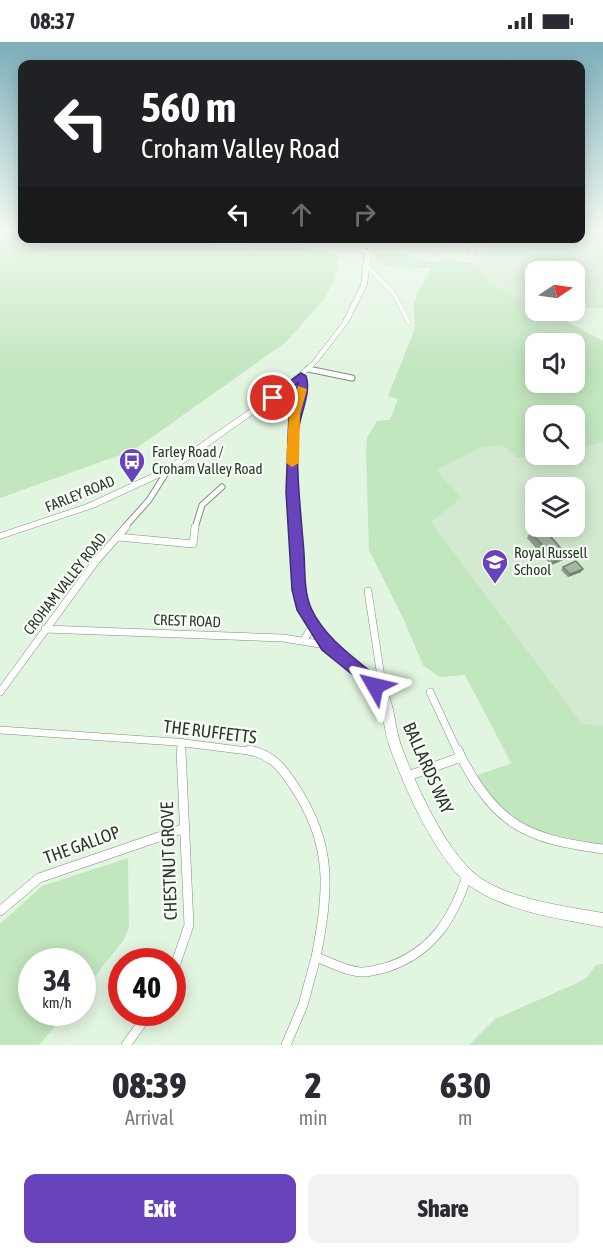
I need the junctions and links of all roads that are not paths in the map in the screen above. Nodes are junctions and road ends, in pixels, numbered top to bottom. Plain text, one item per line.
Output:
1 (365, 278) edge
2 (383, 278) edge
3 (409, 323) dead end
4 (304, 372) junction
5 (352, 378) dead end
6 (168, 470) junction
7 (150, 479) junction
8 (222, 487) dead end
9 (153, 494) junction
10 (0, 536) edge
11 (118, 537) junction
12 (368, 591) dead end
13 (313, 625) junction
14 (45, 629) junction
15 (304, 640) junction
16 (327, 645) junction
17 (375, 686) junction
18 (0, 692) edge
19 (430, 692) dead end
20 (0, 730) edge
21 (181, 742) junction
22 (461, 757) junction
23 (408, 776) junction
24 (185, 828) junction
25 (603, 849) edge
26 (467, 875) junction
27 (0, 911) edge
28 (603, 920) edge
29 (181, 948) edge
30 (316, 957) junction
31 (140, 1026) edge
32 (126, 1045) edge
33 (286, 1045) edge

1 - 4 street, CROHAM VALLEY ROAD
2 - 3 street
4 - 5 street
4 - 6 street, CROHAM VALLEY ROAD
4 - 13 street, BALLARDS WAY
6 - 7 street, FARLEY ROAD
6 - 9 street, CROHAM VALLEY ROAD
7 - 9 street
7 - 10 street, FARLEY ROAD
8 - 11 street
9 - 11 street, CROHAM VALLEY ROAD
11 - 14 street, CROHAM VALLEY ROAD
12 - 17 street
13 - 15 street
13 - 16 street, BALLARDS WAY
14 - 15 street, CREST ROAD
14 - 18 street, CROHAM VALLEY ROAD
15 - 16 street, CREST ROAD
16 - 17 street, BALLARDS WAY
17 - 23 street, BALLARDS WAY
19 - 22 street
20 - 21 street, THE RUFFETTS
21 - 24 street, CHESTNUT GROVE
21 - 30 street, THE RUFFETTS
22 - 23 street
22 - 25 street
23 - 26 street, BALLARDS WAY
24 - 27 street, THE GALLOP
24 - 29 street, CHESTNUT GROVE
26 - 28 street, BALLARDS WAY
26 - 30 street
30 - 33 street, THE RUFFETTS
31 - 32 street

